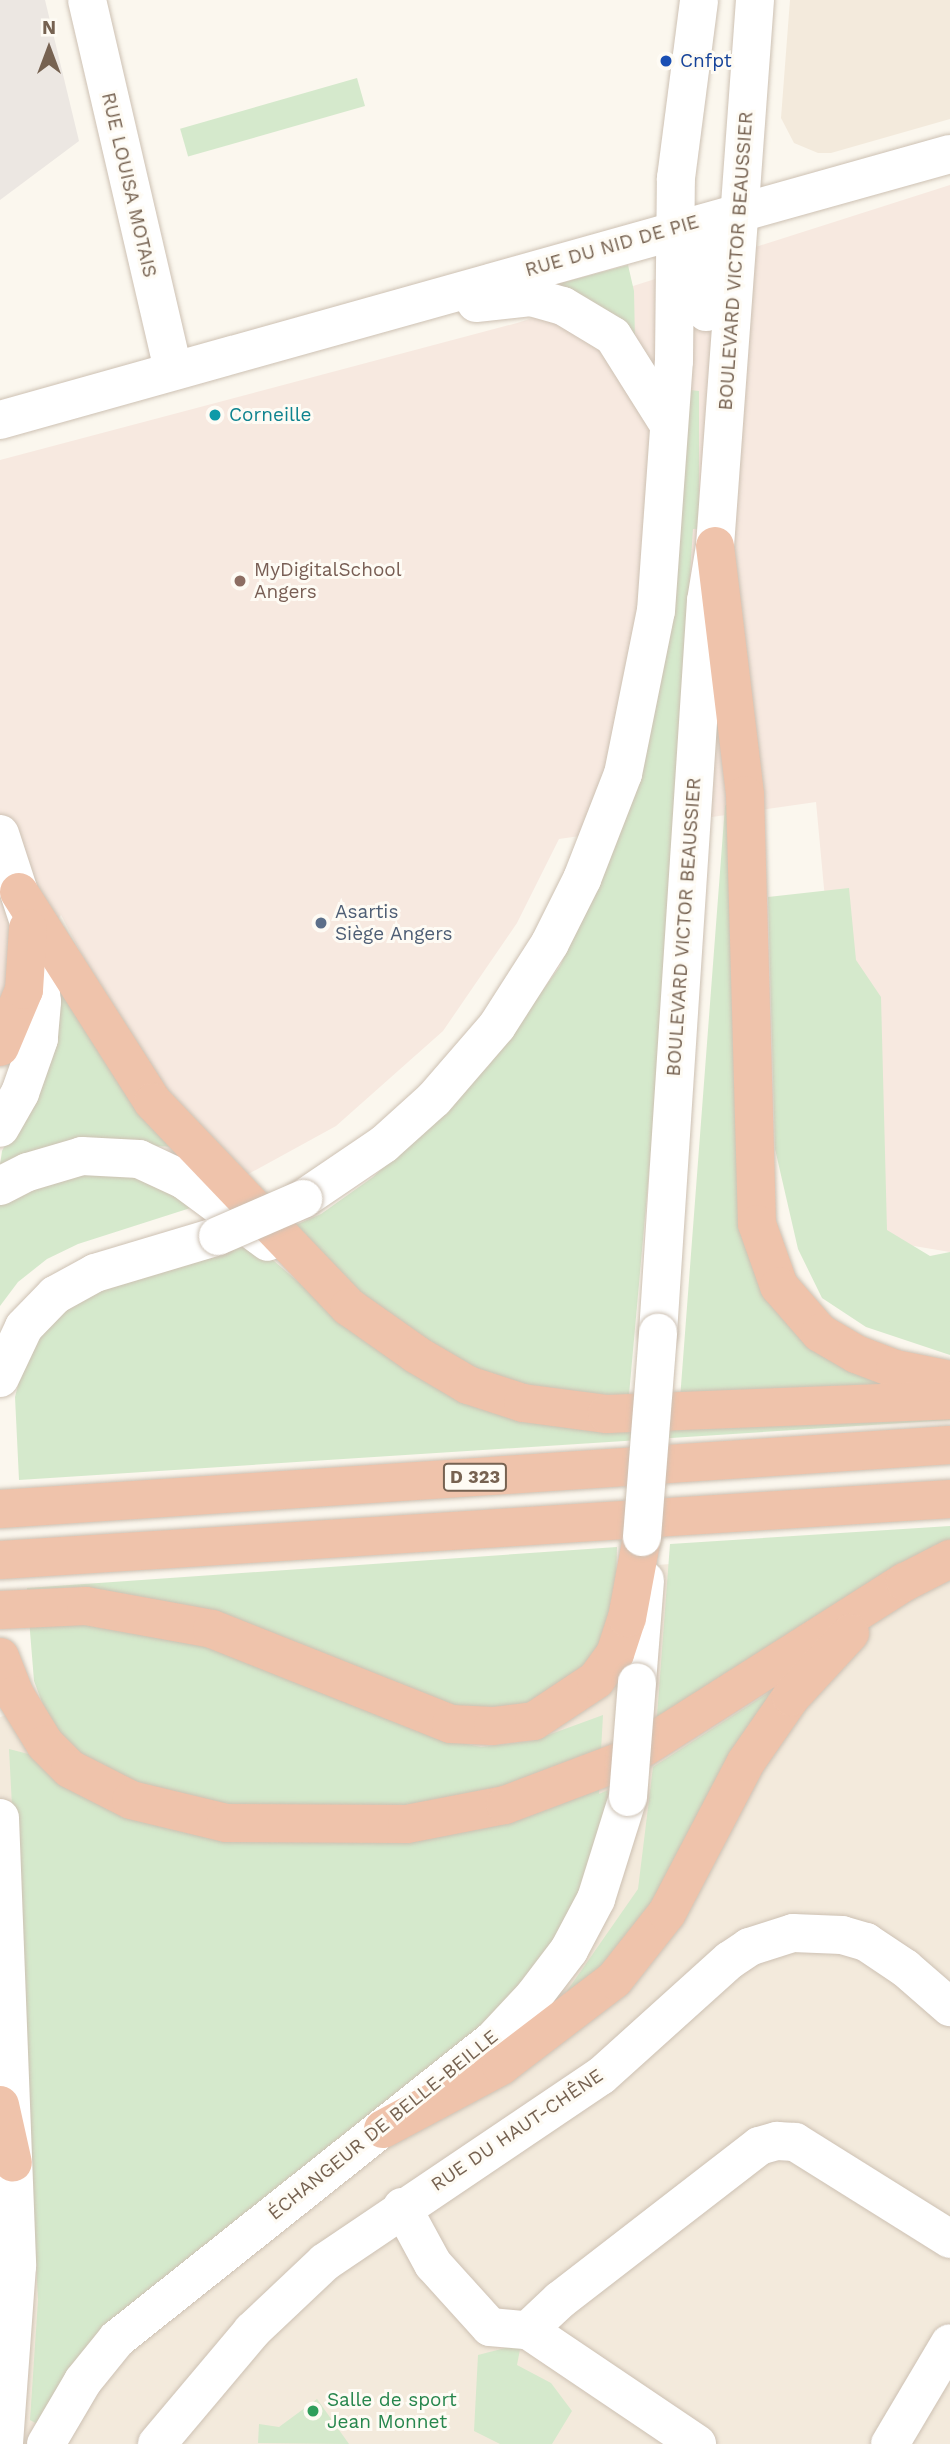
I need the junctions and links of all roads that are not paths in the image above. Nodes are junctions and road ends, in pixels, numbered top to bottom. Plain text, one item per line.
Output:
1 (87, 0) edge
2 (699, 0) edge
3 (755, 0) edge
4 (950, 154) edge
5 (739, 211) junction
6 (676, 228) junction
7 (397, 310) junction
8 (173, 370) junction
9 (109, 388) junction
10 (0, 402) edge
11 (0, 420) edge
12 (668, 425) junction
13 (716, 534) junction
14 (0, 834) edge
15 (24, 910) junction
16 (0, 1047) edge
17 (0, 1128) edge
18 (0, 1186) edge
19 (349, 1307) junction
20 (0, 1378) edge
21 (950, 1380) edge
22 (950, 1400) edge
23 (950, 1445) edge
24 (950, 1499) edge
25 (0, 1508) edge
26 (642, 1538) joint
27 (950, 1559) edge
28 (0, 1560) edge
29 (905, 1582) junction
30 (640, 1594) junction
31 (0, 1610) edge
32 (0, 1657) edge
33 (0, 1818) edge
34 (950, 2007) edge
35 (0, 2105) edge
36 (383, 2129) junction
37 (13, 2163) junction
38 (402, 2207) junction
39 (950, 2239) edge
40 (528, 2330) junction
41 (950, 2343) edge
42 (4, 2444) edge
43 (46, 2444) edge
44 (157, 2444) edge
45 (697, 2444) edge
46 (890, 2444) edge

1 - 8 street, RUE LOUISA MOTAIS
2 - 6 street
3 - 5 street, BOULEVARD VICTOR BEAUSSIER
4 - 5 street, RUE DU NID DE PIE
5 - 6 street, RUE DU NID DE PIE
5 - 13 street, BOULEVARD VICTOR BEAUSSIER
6 - 7 street, RUE DU NID DE PIE
6 - 12 street
6 - 13 street, BOULEVARD VICTOR BEAUSSIER
7 - 8 street, RUE DU NID DE PIE
7 - 12 street, RUE DU NID DE PIE
8 - 9 street, RUE DU NID DE PIE
9 - 10 street, RUE DU NID DE PIE
9 - 11 street, RUE DU NID DE PIE
12 - 20 street, bridge
13 - 21 highway
13 - 26 street, BOULEVARD VICTOR BEAUSSIER, bridge
14 - 15 street
15 - 16 highway
15 - 17 street
15 - 19 highway
18 - 19 street
19 - 22 highway
23 - 25 highway, D 323
24 - 28 highway
26 - 30 highway
27 - 29 highway
29 - 32 highway
29 - 36 highway
30 - 31 highway
30 - 36 street, ÉCHANGEUR DE BELLE-BEILLE, bridge
33 - 37 street
34 - 38 street, RUE DU HAUT-CHÊNE
35 - 37 highway
36 - 43 street, ÉCHANGEUR DE BELLE-BEILLE
37 - 42 street
38 - 40 street
38 - 44 street, RUE DU HAUT-CHÊNE
39 - 40 street
40 - 45 street
41 - 46 street

